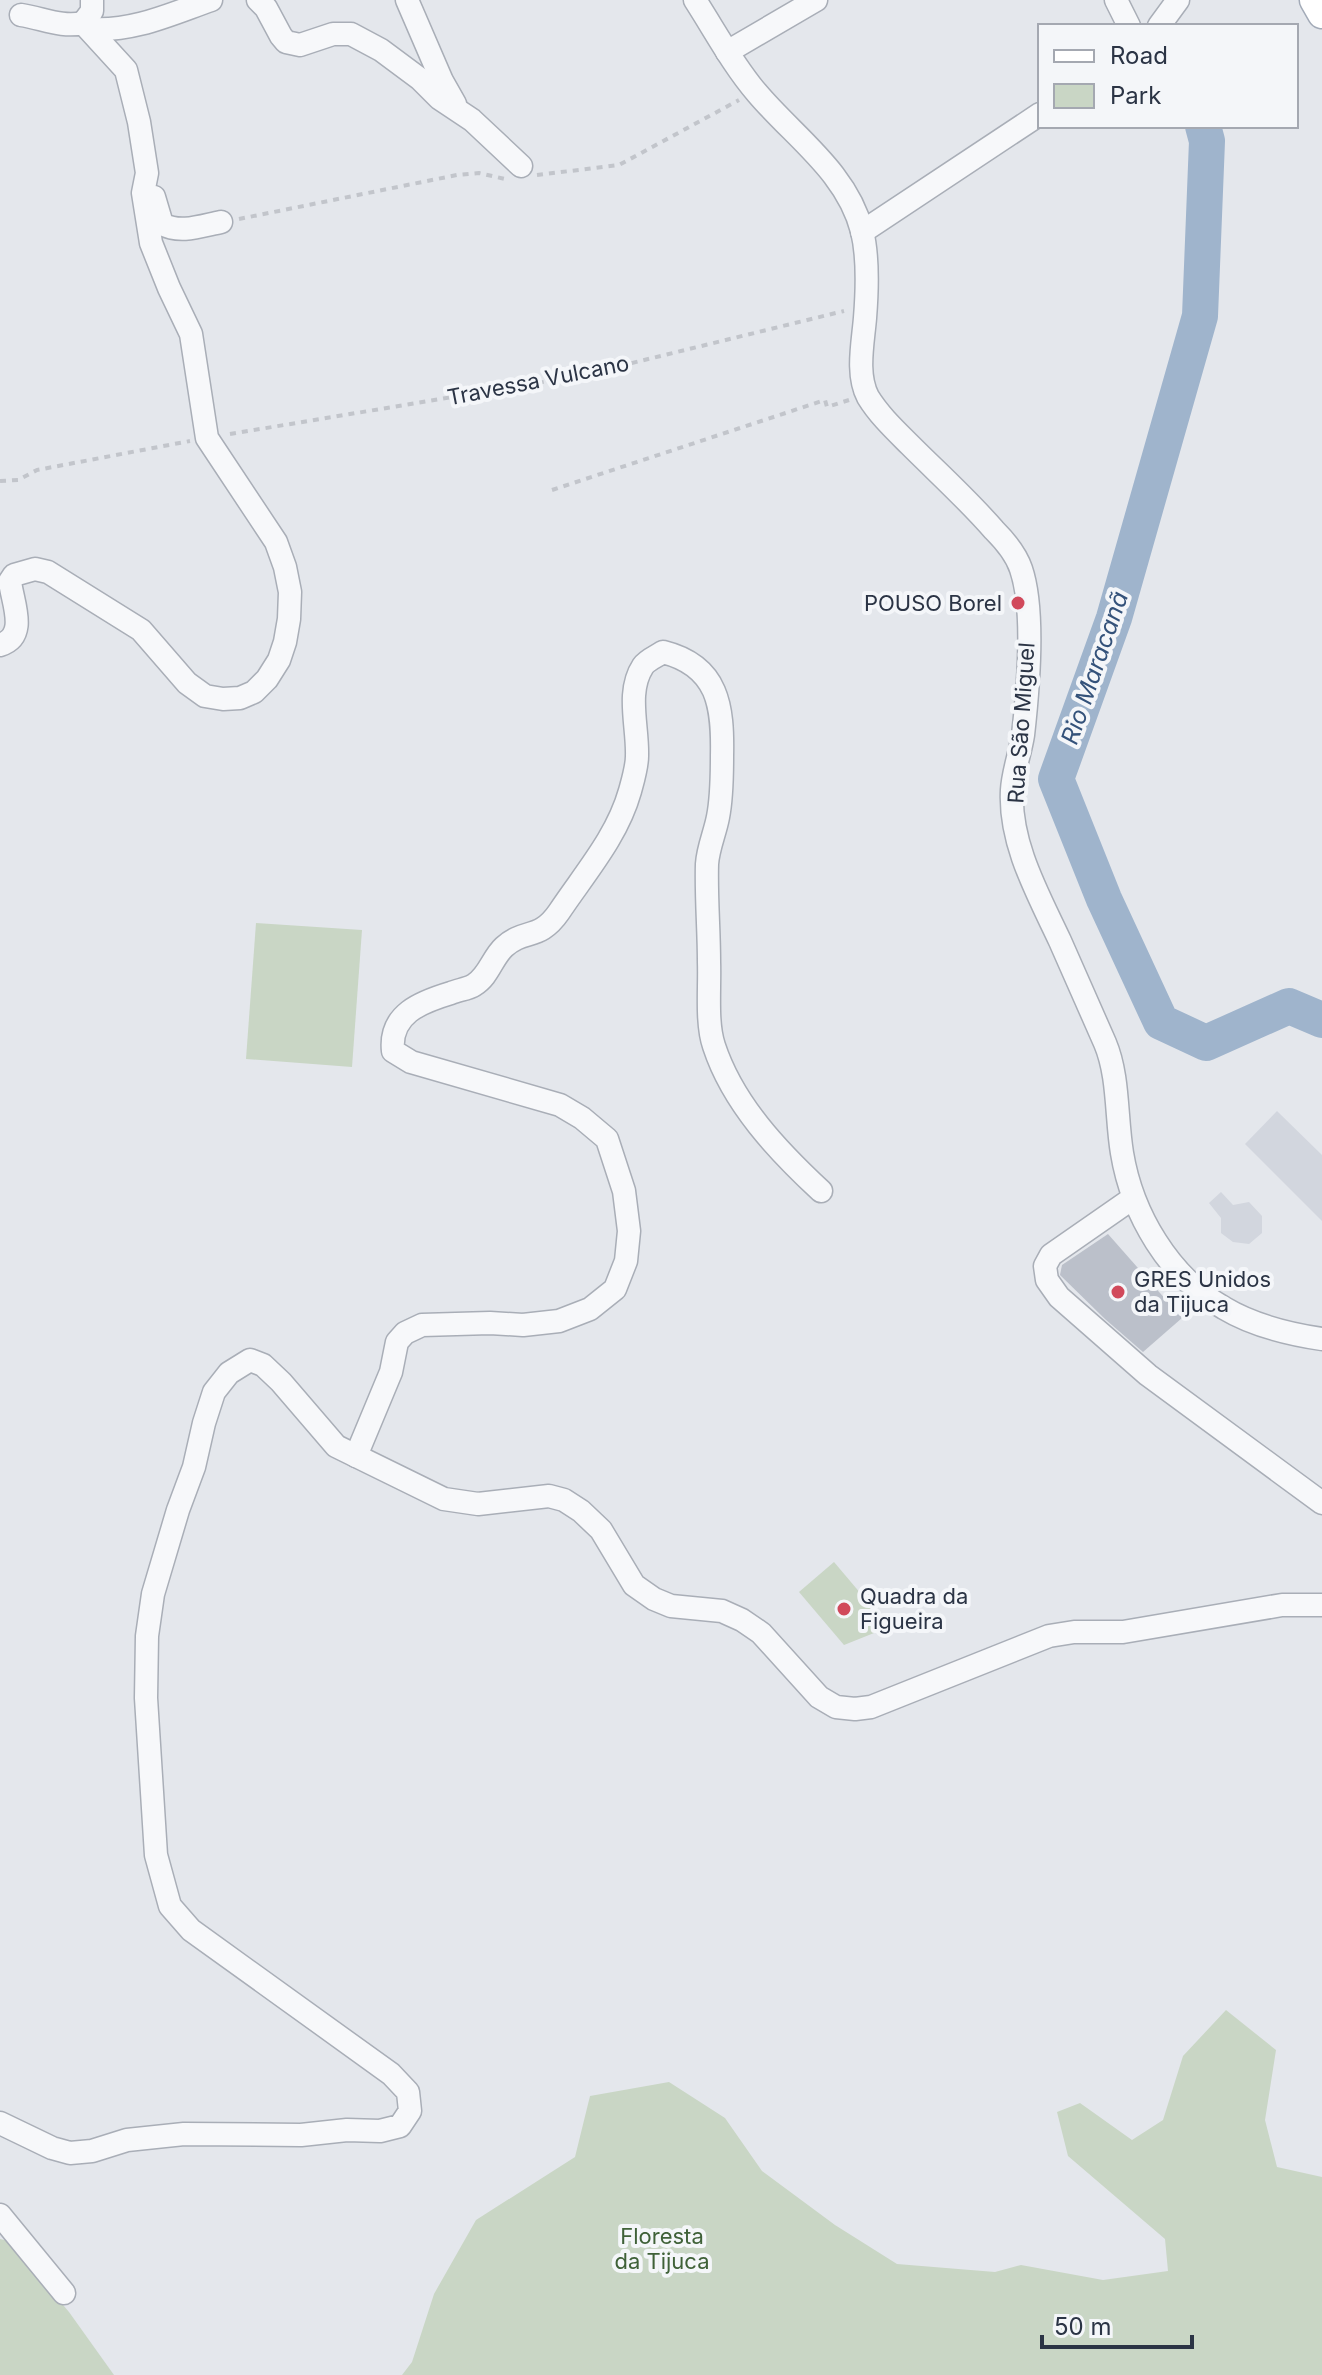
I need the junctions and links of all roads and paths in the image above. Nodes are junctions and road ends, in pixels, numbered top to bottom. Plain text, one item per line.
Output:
1 (92, 0) edge
2 (211, 0) edge
3 (258, 0) edge
4 (407, 0) edge
5 (695, 0) edge
6 (816, 0) edge
7 (1116, 0) edge
8 (1314, 0) edge
9 (1177, 2) edge
10 (1322, 14) edge
11 (21, 15) dead end
12 (1128, 24) edge
13 (1161, 24) edge
14 (86, 26) junction
15 (727, 52) junction
16 (1038, 115) edge
17 (472, 120) junction
18 (521, 166) dead end
19 (147, 173) junction
20 (221, 222) dead end
21 (862, 232) junction
22 (866, 306) junction
23 (867, 394) junction
24 (207, 438) junction
25 (0, 481) edge
26 (552, 490) dead end
27 (0, 645) edge
28 (821, 1191) dead end
29 (1133, 1198) junction
30 (1322, 1339) edge
31 (356, 1456) junction
32 (1322, 1503) edge
33 (1322, 1605) edge
34 (0, 2123) edge
35 (0, 2215) edge
36 (64, 2293) dead end

1 - 14 street
2 - 14 street
3 - 17 street
4 - 17 street
5 - 15 street
6 - 15 street
7 - 12 street
8 - 10 main road
9 - 13 street
11 - 14 street
14 - 19 street
15 - 21 street
16 - 21 street
17 - 18 street
19 - 20 street
19 - 24 street
21 - 22 street
22 - 23 street
22 - 24 path, Travessa Vulcano
23 - 26 path
23 - 29 street, Rua São Miguel
24 - 25 path, Travessa Vulcano
24 - 27 street
28 - 31 street
29 - 30 street, Rua São Miguel
29 - 32 street
31 - 33 street
31 - 34 street
35 - 36 street

